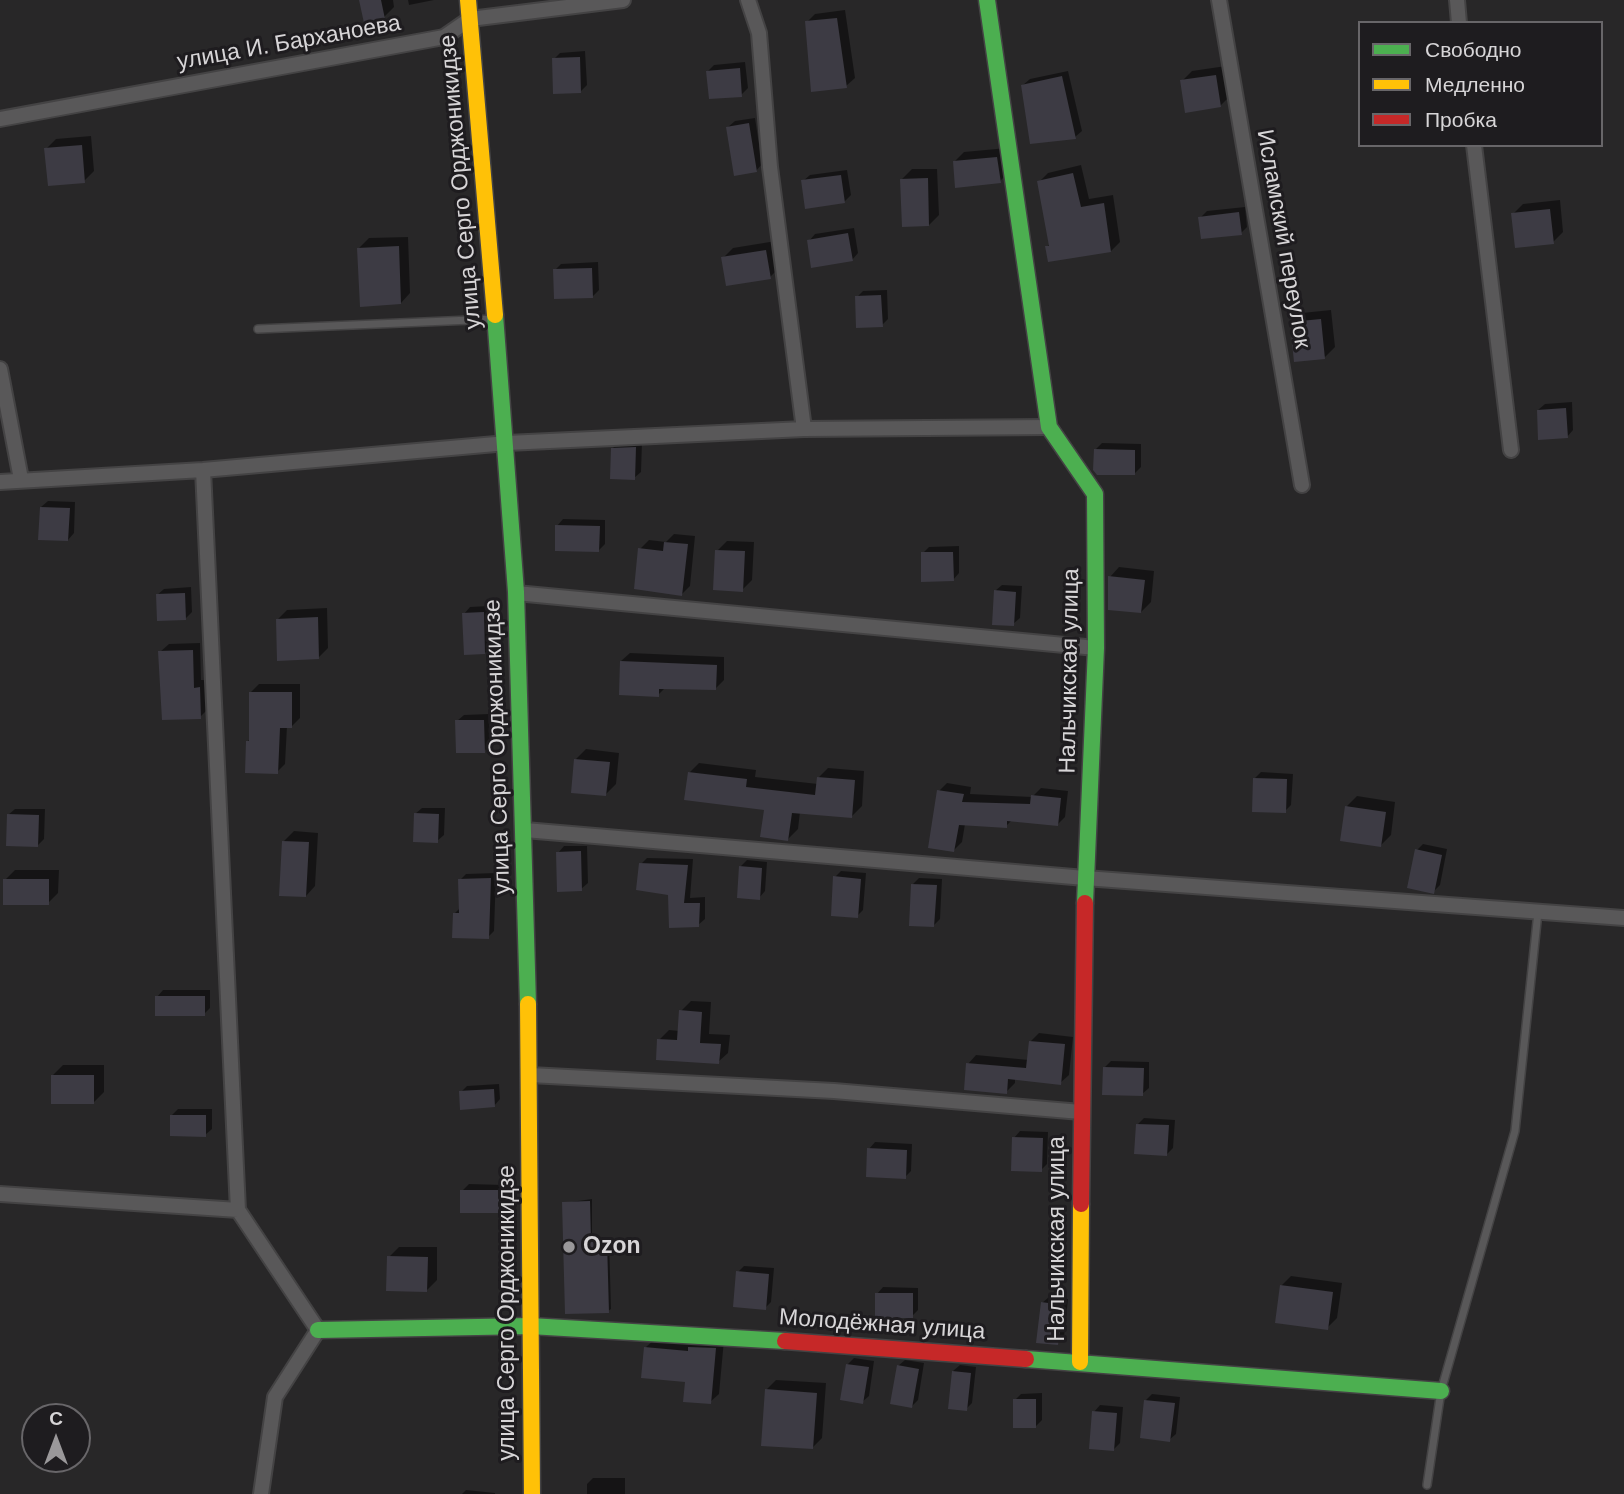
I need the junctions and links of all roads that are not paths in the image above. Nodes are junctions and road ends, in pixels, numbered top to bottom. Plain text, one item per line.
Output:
1 (468, 0) edge
2 (623, 0) edge
3 (748, 0) edge
4 (987, 0) edge
5 (1219, 0) edge
6 (1457, 0) edge
7 (470, 19) junction
8 (1460, 21) edge
9 (0, 119) edge
10 (1474, 147) edge
11 (496, 319) junction
12 (258, 329) dead end
13 (0, 369) edge
14 (1049, 427) junction
15 (804, 429) junction
16 (507, 443) junction
17 (1511, 450) dead end
18 (203, 470) junction
19 (21, 479) junction
20 (0, 482) edge
21 (1302, 485) dead end
22 (516, 593) junction
23 (1096, 649) junction
24 (525, 830) junction
25 (1085, 878) junction
26 (1538, 912) junction
27 (1624, 918) edge
28 (530, 1075) junction
29 (1081, 1112) junction
30 (0, 1194) edge
31 (237, 1210) junction
32 (530, 1326) junction
33 (318, 1329) junction
34 (1080, 1362) junction
35 (1441, 1391) junction
36 (1427, 1485) dead end
37 (261, 1494) edge
38 (532, 1494) edge

1 - 7 street, улица Серго Орджоникидзе
2 - 7 street, улица И. Барханоева
3 - 15 street
4 - 14 street, Нальчикская улица
5 - 21 street, Исламский переулок
6 - 8 street
7 - 9 street, улица И. Барханоева
7 - 11 street, улица Серго Орджоникидзе
10 - 17 street
11 - 12 lane
11 - 16 street, улица Серго Орджоникидзе
13 - 19 street
14 - 15 street
14 - 23 street, Нальчикская улица
15 - 16 street
16 - 18 street
16 - 22 street, улица Серго Орджоникидзе
18 - 19 street
18 - 31 street
19 - 20 street
22 - 23 street
22 - 24 street, улица Серго Орджоникидзе
23 - 25 street, Нальчикская улица
24 - 25 street
24 - 28 street, улица Серго Орджоникидзе
25 - 26 street
25 - 29 street, Нальчикская улица
26 - 27 street
26 - 35 lane
28 - 29 street
28 - 32 street, улица Серго Орджоникидзе
29 - 34 street, Нальчикская улица
30 - 31 street
31 - 33 street
32 - 33 street, Молодёжная улица
32 - 34 street, Молодёжная улица
32 - 38 street, улица Серго Орджоникидзе
33 - 37 street
34 - 35 street, Молодёжная улица
35 - 36 lane

